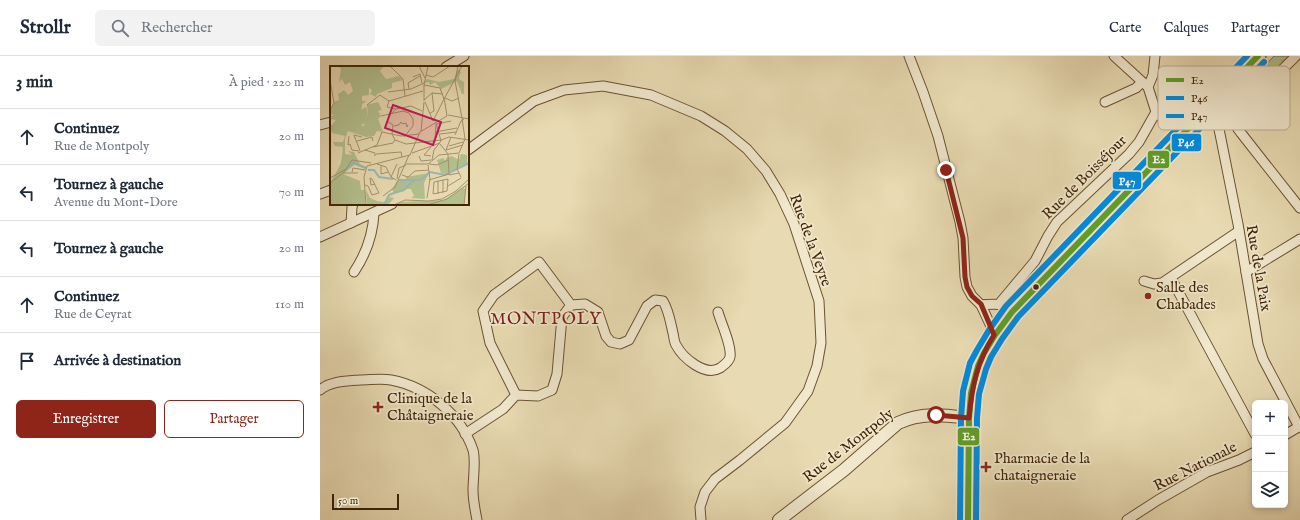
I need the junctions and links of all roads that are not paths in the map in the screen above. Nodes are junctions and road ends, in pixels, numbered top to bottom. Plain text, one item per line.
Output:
1 (464, 56) edge
2 (909, 56) edge
3 (1114, 56) edge
4 (1155, 56) edge
5 (1258, 56) edge
6 (1296, 56) edge
7 (448, 66) edge
8 (1249, 66) edge
9 (1286, 66) edge
10 (1145, 85) junction
11 (1105, 102) dead end
12 (1156, 112) joint
13 (330, 122) edge
14 (320, 125) edge
15 (1179, 130) edge
16 (1188, 130) edge
17 (1219, 130) edge
18 (1239, 130) edge
19 (1184, 134) junction
20 (469, 149) edge
21 (330, 190) edge
22 (320, 194) edge
23 (353, 205) edge
24 (390, 205) edge
25 (1300, 208) edge
26 (374, 213) junction
27 (351, 223) junction
28 (1239, 231) junction
29 (320, 237) edge
30 (1300, 239) edge
31 (354, 272) dead end
32 (1246, 272) junction
33 (1171, 278) junction
34 (1144, 281) dead end
35 (981, 304) junction
36 (999, 304) junction
37 (571, 305) junction
38 (718, 312) dead end
39 (1012, 312) junction
40 (994, 335) junction
41 (320, 390) edge
42 (516, 396) junction
43 (969, 418) junction
44 (1300, 426) edge
45 (1252, 428) edge
46 (1288, 432) edge
47 (465, 434) junction
48 (1252, 454) edge
49 (477, 520) edge
50 (701, 520) edge
51 (779, 520) edge
52 (968, 520) edge
53 (1127, 520) edge

1 - 7 street
2 - 35 street
3 - 10 street
4 - 10 street
5 - 8 main road
6 - 9 street
10 - 11 street
10 - 12 street
12 - 36 street, Rue de Boisséjour
13 - 14 street
15 - 19 street
16 - 19 main road
17 - 28 street, Rue de la Paix
18 - 25 street
19 - 39 main road
20 - 50 street, Rue de la Veyre
21 - 22 street
23 - 27 street
24 - 26 street
26 - 27 street
26 - 31 street
27 - 29 street
28 - 32 street, Rue de la Paix
28 - 33 street
30 - 32 street
32 - 44 street, Rue de la Paix
33 - 34 street
33 - 45 street
35 - 36 street
35 - 40 street
36 - 39 street
37 - 38 street
37 - 42 street
37 - 42 street
39 - 40 main road
40 - 43 main road
41 - 47 street
42 - 47 street
43 - 51 street, Rue de Montpoly
43 - 52 main road
44 - 46 street
47 - 49 street
48 - 53 street, Rue Nationale

